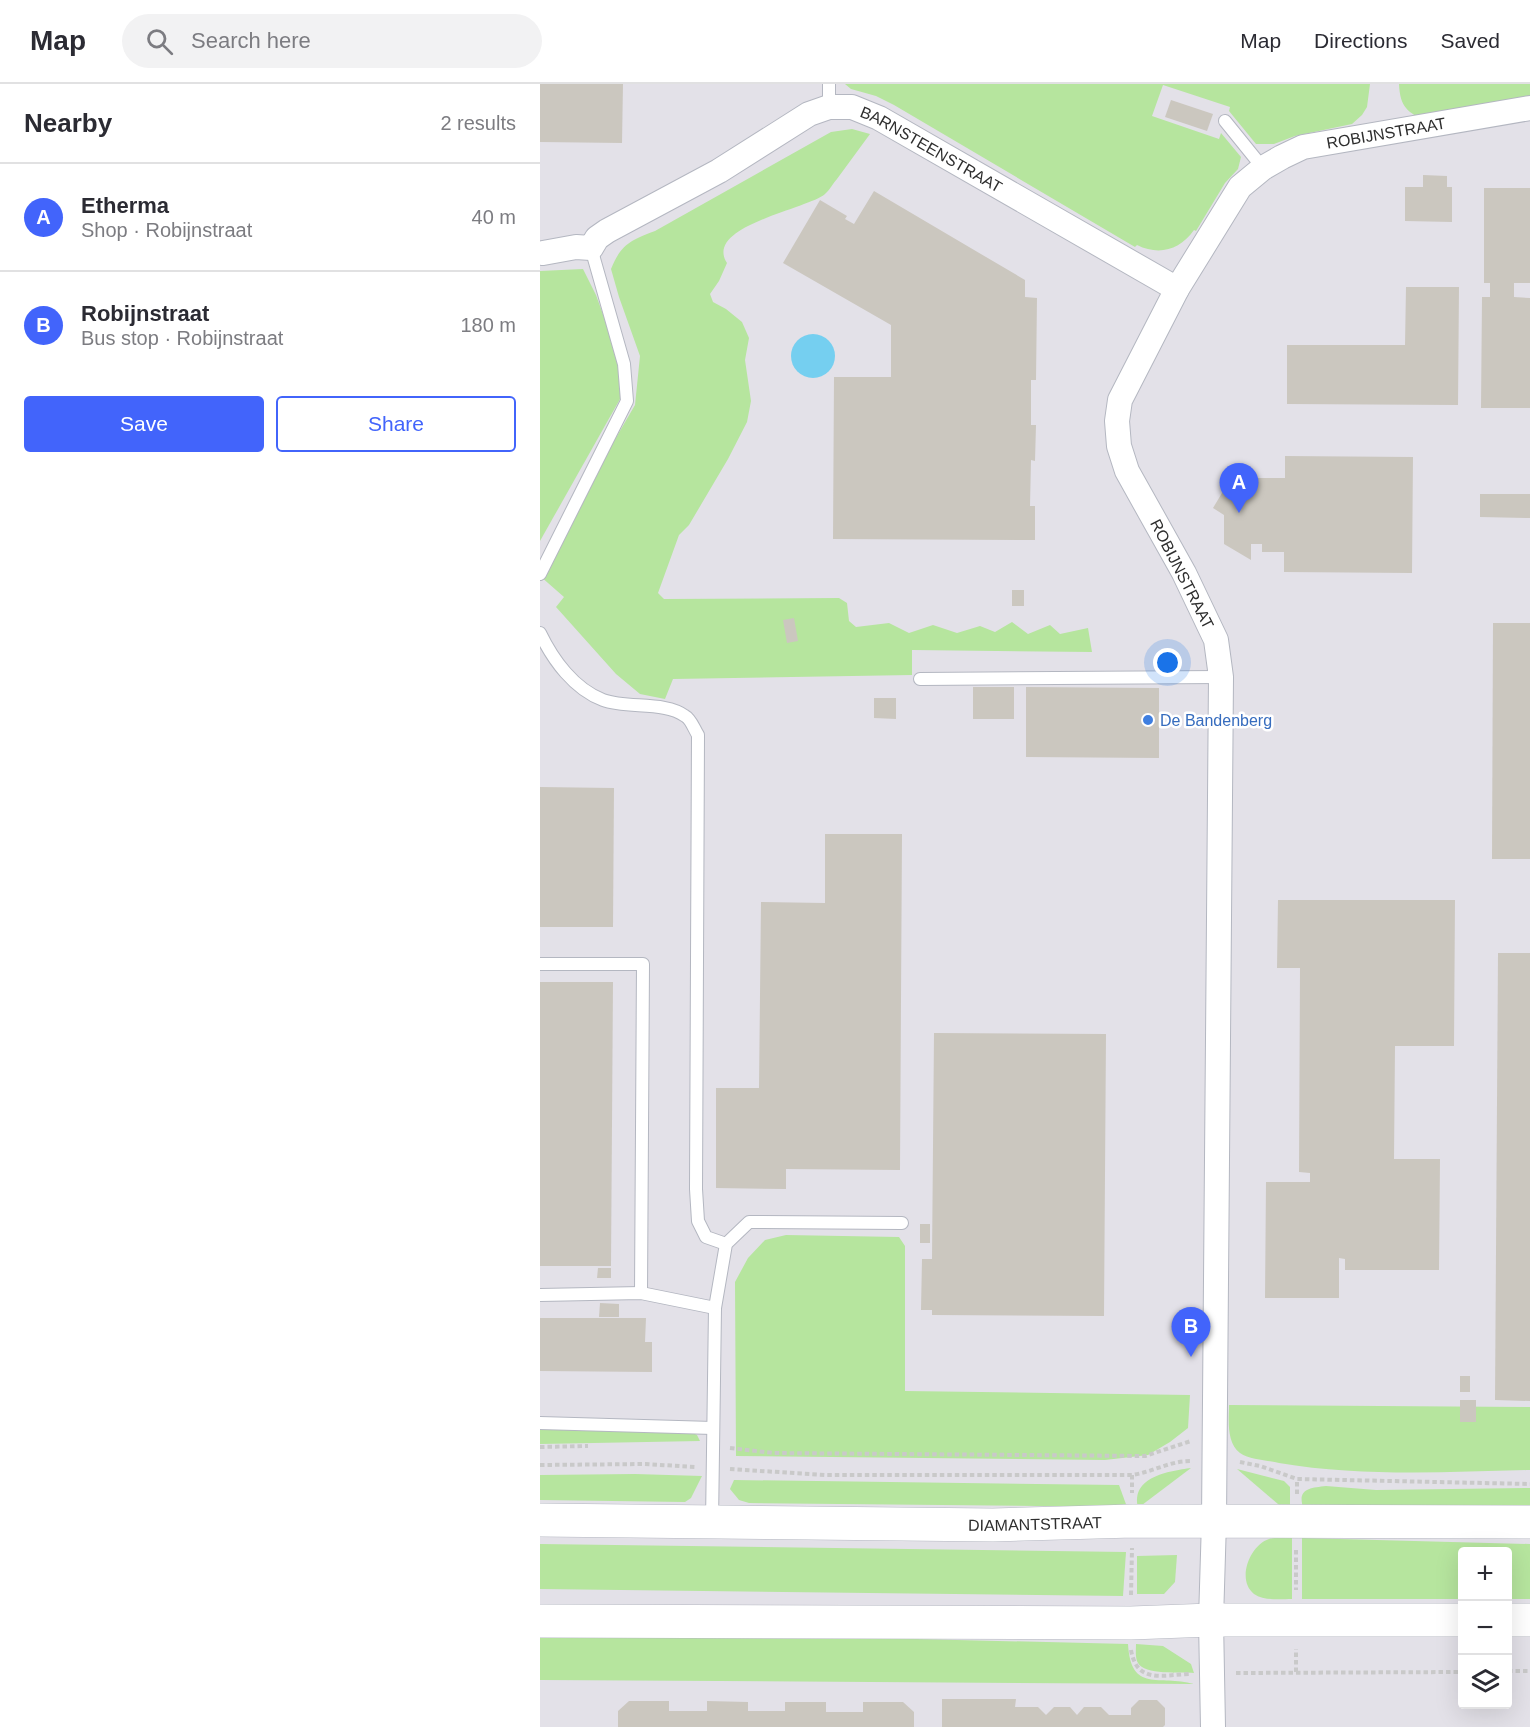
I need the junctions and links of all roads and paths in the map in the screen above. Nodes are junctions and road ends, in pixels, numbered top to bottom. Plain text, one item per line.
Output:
1 (829, 95) edge
2 (1530, 108) edge
3 (1226, 121) dead end
4 (1263, 168) junction
5 (591, 248) junction
6 (543, 253) dead end
7 (1177, 289) junction
8 (540, 574) edge
9 (540, 633) edge
10 (1221, 677) junction
11 (920, 679) dead end
12 (540, 964) edge
13 (902, 1223) dead end
14 (726, 1244) junction
15 (641, 1293) junction
16 (540, 1295) edge
17 (715, 1308) junction
18 (540, 1423) edge
19 (713, 1428) junction
20 (1193, 1440) dead end
21 (596, 1446) dead end
22 (540, 1447) edge
23 (723, 1448) dead end
24 (1213, 1461) junction
25 (540, 1465) edge
26 (712, 1468) junction
27 (1297, 1479) junction
28 (1530, 1484) edge
29 (540, 1520) edge
30 (1214, 1521) junction
31 (1296, 1521) junction
32 (712, 1522) junction
33 (1530, 1522) edge
34 (1211, 1620) junction
35 (1458, 1620) edge
36 (1512, 1620) edge
37 (1530, 1620) edge
38 (540, 1621) edge
39 (1296, 1621) junction
40 (1512, 1671) edge
41 (1530, 1671) edge
42 (1296, 1672) junction
43 (1458, 1672) edge
44 (1213, 1674) junction
45 (1213, 1727) edge

1 - 5 street, BARNSTEENSTRAAT
1 - 7 street, BARNSTEENSTRAAT
2 - 4 street, ROBIJNSTRAAT
3 - 4 lane
4 - 7 street, ROBIJNSTRAAT
5 - 6 street
5 - 8 lane
7 - 10 street, ROBIJNSTRAAT
9 - 14 lane
10 - 11 lane
10 - 24 street, ROBIJNSTRAAT
12 - 15 lane
13 - 14 lane
14 - 17 lane
15 - 16 lane
15 - 17 lane
17 - 19 lane
18 - 19 lane
19 - 26 lane
20 - 23 path
21 - 22 path
24 - 26 path
24 - 27 path
24 - 30 street, ROBIJNSTRAAT
25 - 26 path
26 - 32 lane
27 - 28 path
27 - 31 path
29 - 32 main road, DIAMANTSTRAAT
30 - 31 main road, DIAMANTSTRAAT
30 - 32 main road, DIAMANTSTRAAT
30 - 34 street, ROBIJNSTRAAT
31 - 33 main road, DIAMANTSTRAAT
31 - 39 path
34 - 38 main road
34 - 39 main road
34 - 44 street, ROBIJNSTRAAT
35 - 39 main road
36 - 37 main road
39 - 42 path
40 - 41 path
42 - 43 path
42 - 44 path
44 - 45 street, ROBIJNSTRAAT

